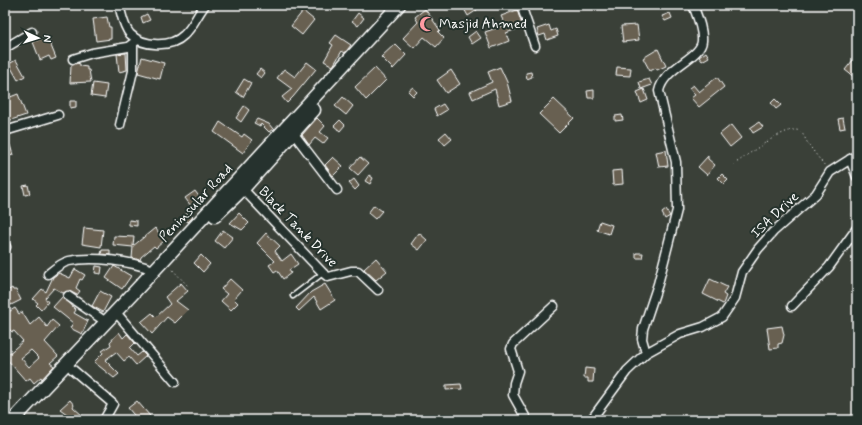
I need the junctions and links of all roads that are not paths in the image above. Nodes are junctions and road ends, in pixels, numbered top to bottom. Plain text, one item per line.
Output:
1 (119, 5) edge
2 (205, 5) edge
3 (399, 5) edge
4 (408, 5) edge
5 (521, 5) edge
6 (693, 5) edge
7 (32, 32) dead end
8 (135, 41) junction
9 (535, 46) dead end
10 (5, 48) edge
11 (73, 59) dead end
12 (58, 115) dead end
13 (120, 125) dead end
14 (5, 131) edge
15 (294, 134) junction
16 (853, 157) edge
17 (857, 177) edge
18 (240, 186) junction
19 (337, 190) dead end
20 (857, 228) edge
21 (153, 270) junction
22 (323, 273) junction
23 (48, 274) dead end
24 (378, 290) dead end
25 (68, 296) dead end
26 (293, 296) dead end
27 (554, 306) dead end
28 (792, 306) dead end
29 (120, 317) junction
30 (106, 322) junction
31 (646, 353) junction
32 (72, 370) junction
33 (175, 382) dead end
34 (13, 420) edge
35 (24, 420) edge
36 (104, 420) edge
37 (527, 420) edge
38 (591, 420) edge

1 - 8 street
2 - 8 street
3 - 18 main road, Peninsular Road
4 - 15 main road, Peninsular Road
5 - 9 street
6 - 31 street
7 - 10 street
8 - 11 street
8 - 13 street
12 - 14 street
15 - 18 main road, Peninsular Road
15 - 19 street
16 - 17 street
16 - 31 street, ISA Drive
18 - 21 main road, Peninsular Road
18 - 22 street, Black Tank Drive
18 - 29 main road, Peninsular Road
20 - 28 street
21 - 23 street
21 - 30 main road, Peninsular Road
22 - 24 street, Black Tank Drive
22 - 26 lane
25 - 30 street
27 - 37 street
29 - 32 main road, Peninsular Road
29 - 33 street
30 - 34 main road, Peninsular Road
31 - 38 street, ISA Drive
32 - 35 main road, Peninsular Road
32 - 36 street

